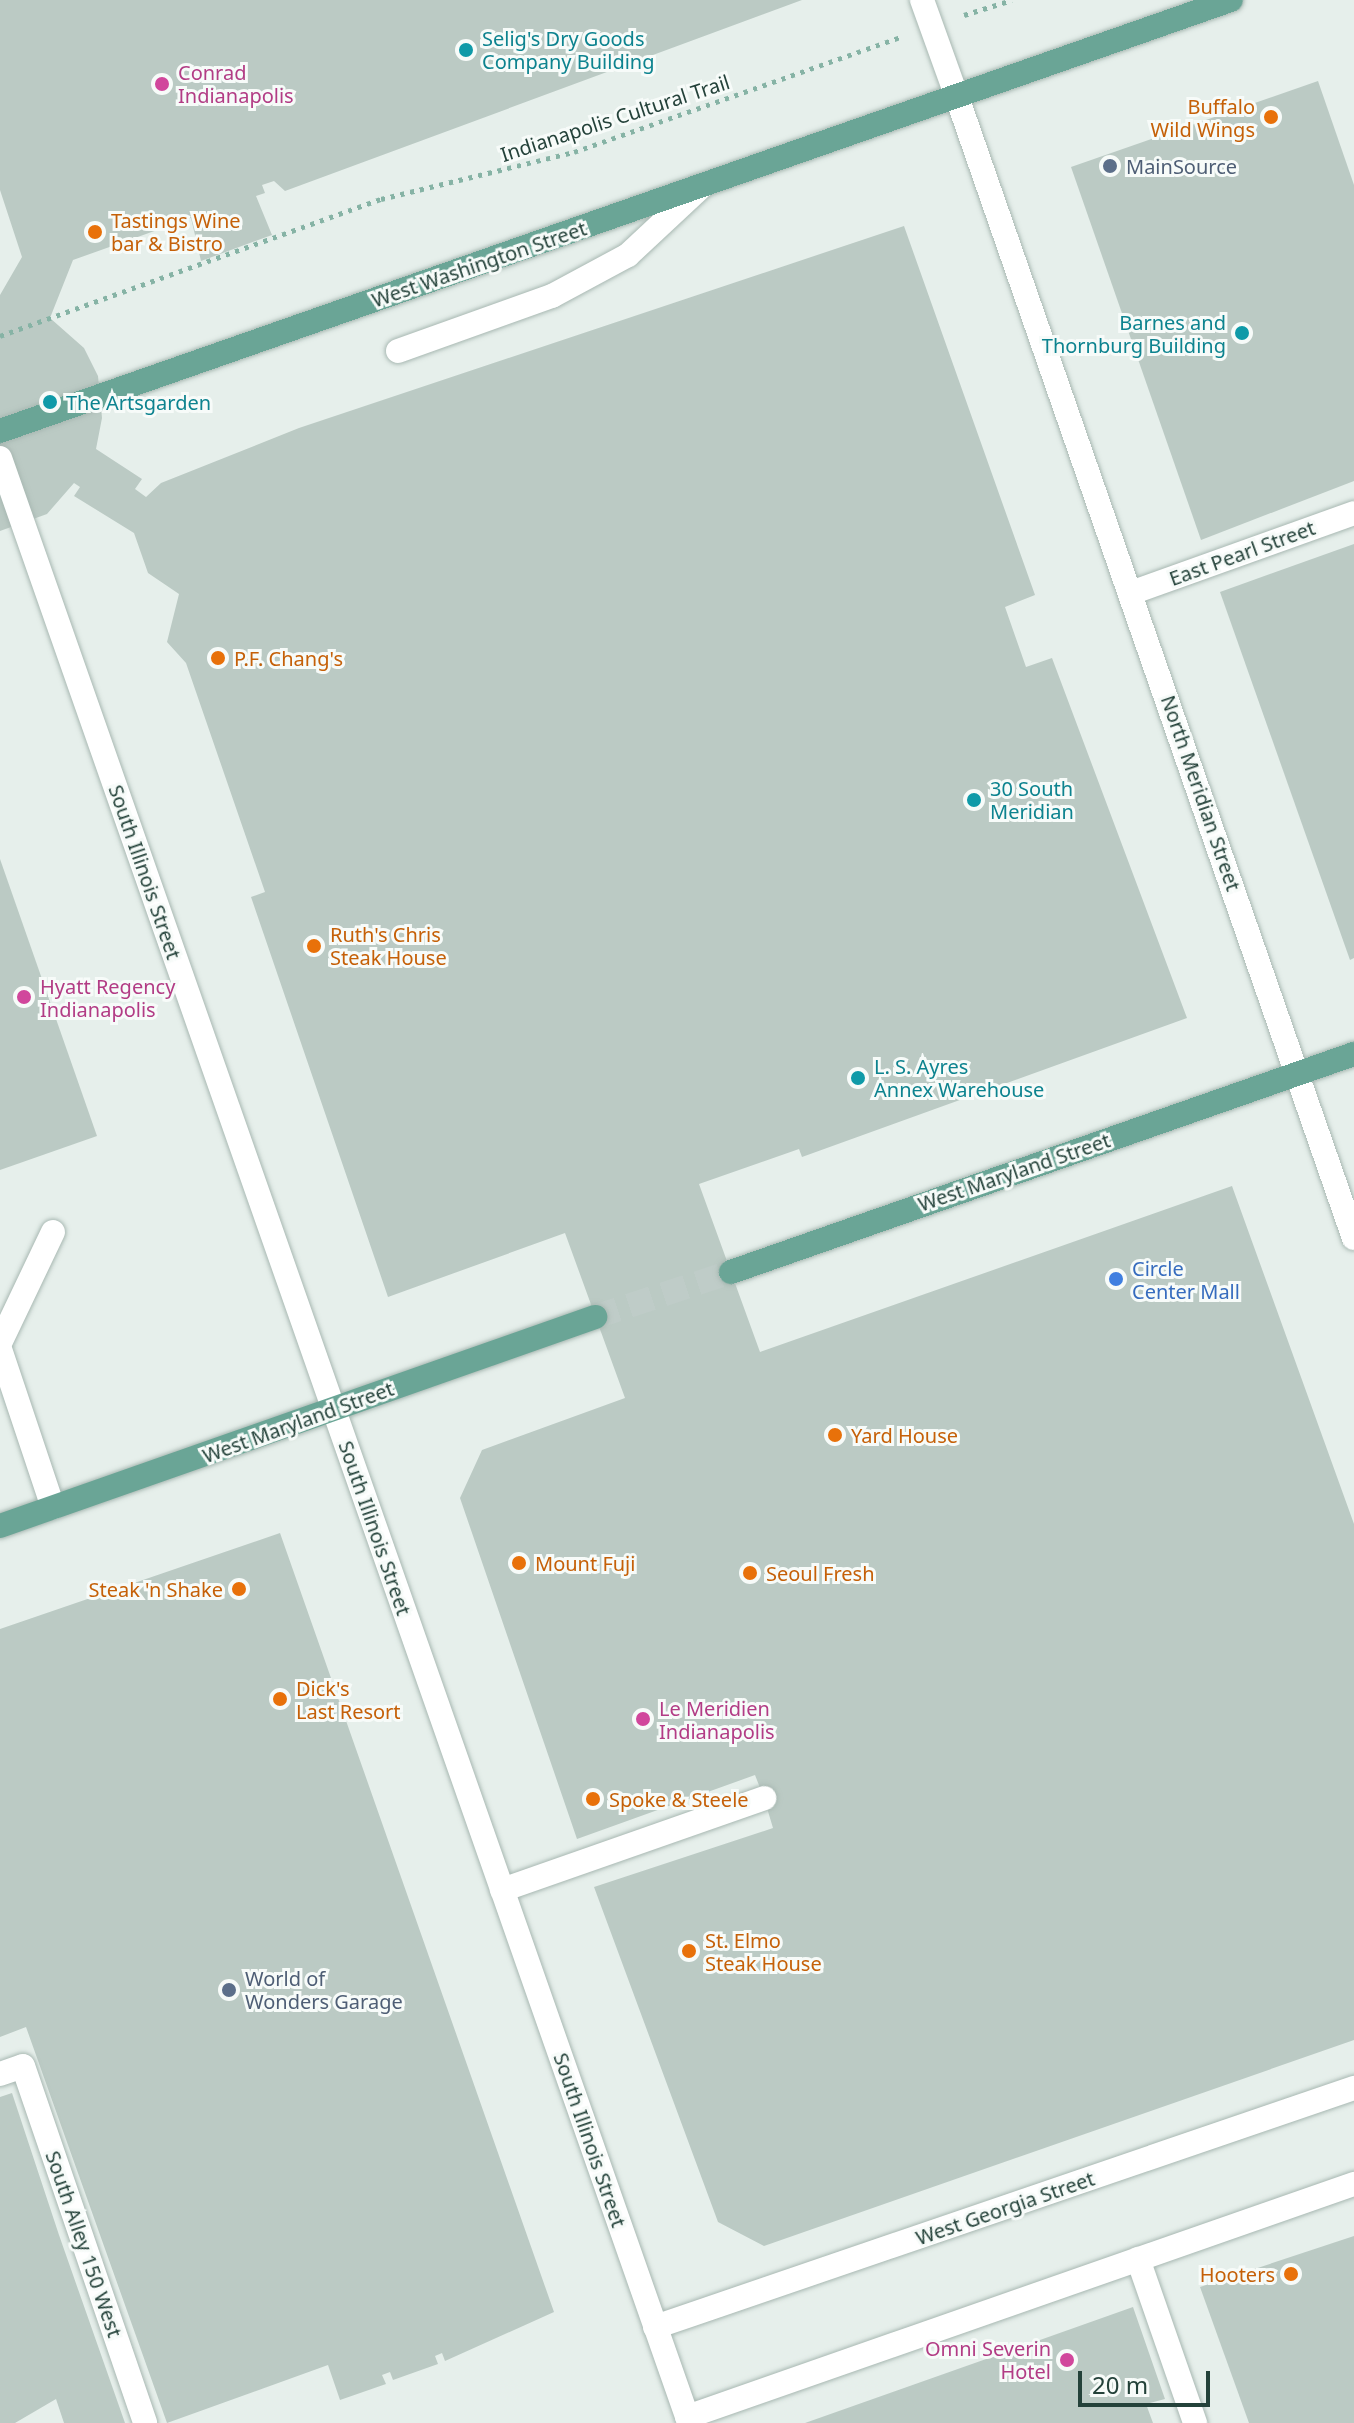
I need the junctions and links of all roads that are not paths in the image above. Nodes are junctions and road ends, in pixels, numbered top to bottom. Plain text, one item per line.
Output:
1 (922, 0) edge
2 (1231, 0) edge
3 (957, 97) junction
4 (702, 186) junction
5 (398, 351) dead end
6 (0, 431) edge
7 (0, 458) edge
8 (1354, 513) edge
9 (1131, 593) junction
10 (1354, 1054) edge
11 (1297, 1073) junction
12 (53, 1232) dead end
13 (1354, 1238) edge
14 (731, 1272) tunnel mouth
15 (595, 1317) tunnel mouth
16 (0, 1343) edge
17 (0, 1349) edge
18 (333, 1410) junction
19 (53, 1507) junction
20 (0, 1526) edge
21 (764, 1798) dead end
22 (502, 1890) junction
23 (11, 2070) edge
24 (1354, 2088) edge
25 (1354, 2184) edge
26 (1138, 2259) junction
27 (655, 2327) junction
28 (145, 2423) edge
29 (1195, 2423) edge

1 - 3 main road
2 - 3 main road, West Washington Street
3 - 4 main road, West Washington Street
3 - 9 main road, North Meridian Street
4 - 5 main road
4 - 6 main road, West Washington Street
7 - 18 main road, South Illinois Street
8 - 9 main road, East Pearl Street
9 - 11 main road, North Meridian Street
10 - 11 main road, West Maryland Street
11 - 13 main road, North Meridian Street
11 - 14 main road, West Maryland Street
12 - 16 main road
15 - 18 main road, West Maryland Street
17 - 19 main road
18 - 19 main road, West Maryland Street
18 - 22 main road, South Illinois Street
19 - 20 main road, West Maryland Street
21 - 22 main road
22 - 27 main road, South Illinois Street
23 - 28 main road, South Alley 150 West
24 - 27 main road, West Georgia Street
25 - 26 main road
26 - 27 main road, South Illinois Street
26 - 29 main road

